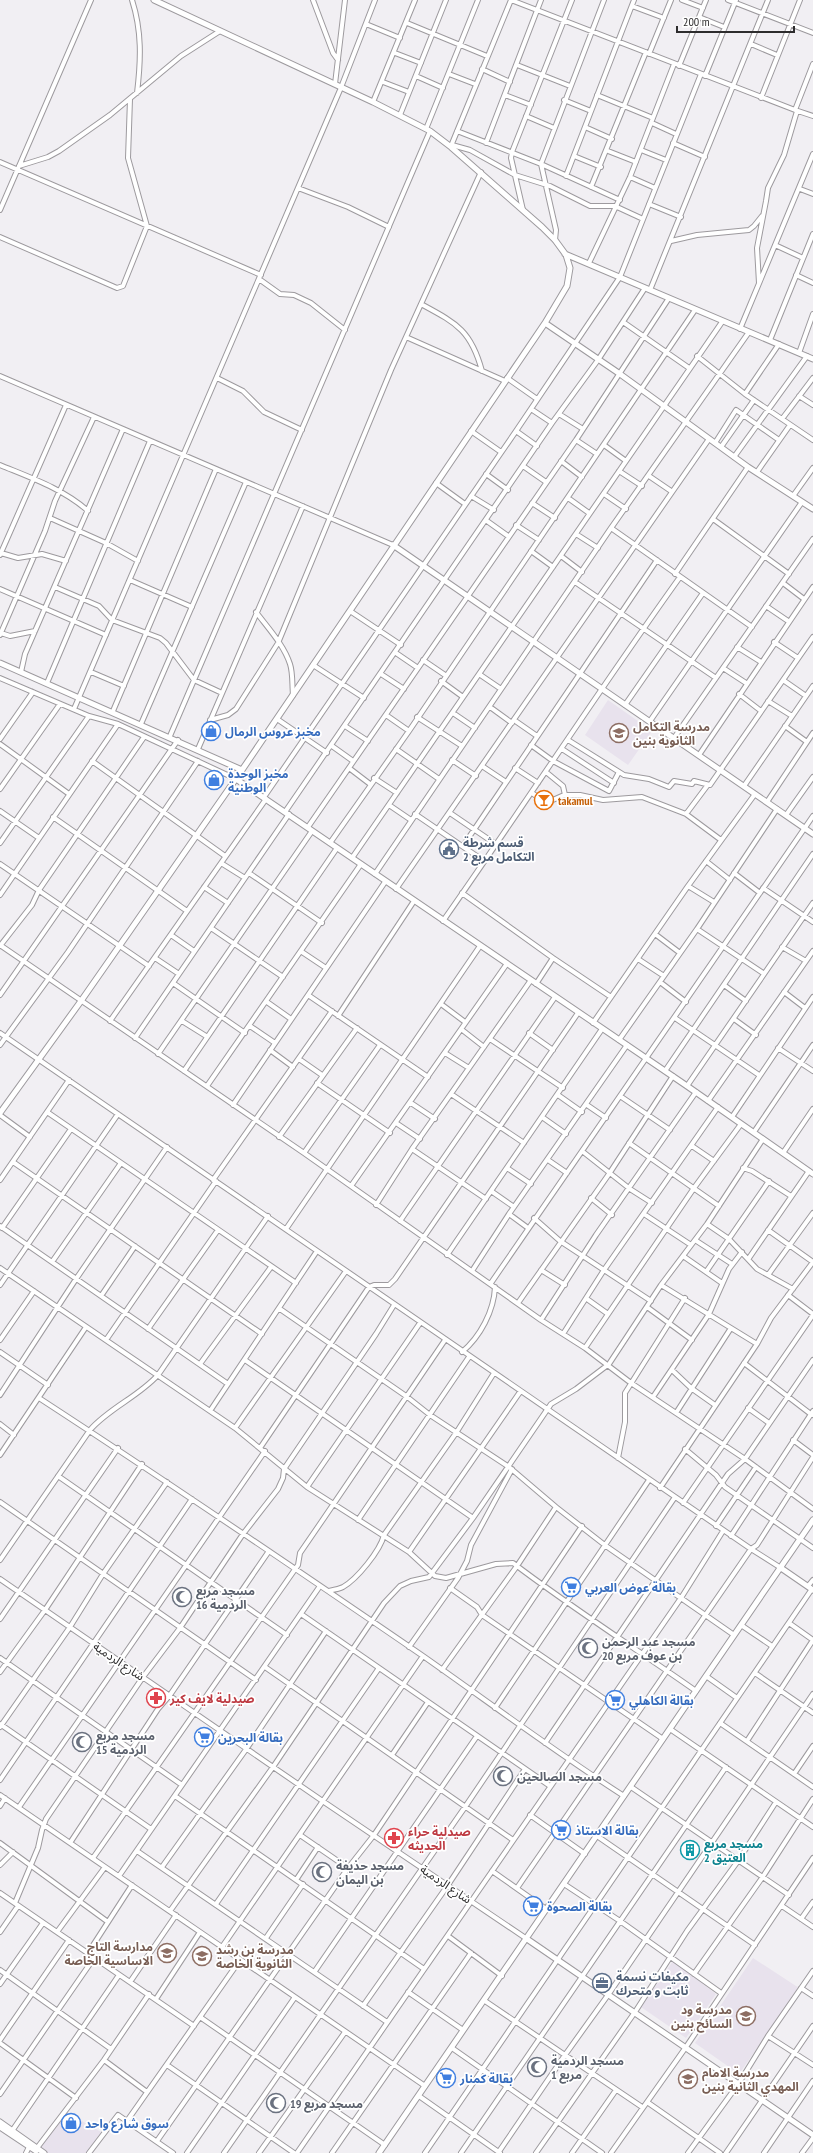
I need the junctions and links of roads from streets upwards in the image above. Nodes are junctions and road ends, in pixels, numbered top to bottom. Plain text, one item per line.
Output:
1 (91, 0) edge
2 (132, 0) edge
3 (154, 0) edge
4 (313, 0) edge
5 (345, 0) edge
6 (375, 0) edge
7 (415, 0) edge
8 (446, 0) edge
9 (478, 0) edge
10 (511, 0) edge
11 (541, 0) edge
12 (572, 0) edge
13 (604, 0) edge
14 (634, 0) edge
15 (671, 0) edge
16 (682, 0) edge
17 (706, 0) edge
18 (728, 0) edge
19 (768, 0) edge
20 (800, 0) edge
21 (735, 1) edge
22 (632, 6) junction
23 (703, 8) junction
24 (537, 10) junction
25 (764, 14) junction
26 (700, 17) junction
27 (664, 18) junction
28 (563, 21) junction
29 (407, 23) junction
30 (366, 24) junction
31 (790, 24) junction
32 (724, 27) junction
33 (220, 31) junction
34 (591, 32) junction
35 (433, 33) junction
36 (813, 33) edge
37 (400, 38) junction
38 (618, 42) junction
39 (461, 44) junction
40 (751, 44) junction
41 (395, 53) junction
42 (648, 53) junction
43 (776, 55) junction
44 (487, 56) junction
45 (338, 60) junction
46 (421, 63) junction
47 (813, 64) edge
48 (517, 65) junction
49 (677, 65) junction
50 (482, 69) junction
51 (449, 74) junction
52 (543, 75) junction
53 (703, 75) junction
54 (416, 76) junction
55 (383, 82) junction
56 (510, 82) junction
57 (335, 84) junction
58 (476, 84) junction
59 (570, 86) junction
60 (341, 87) junction
61 (733, 87) junction
62 (443, 88) junction
63 (409, 92) junction
64 (137, 93) junction
65 (505, 95) junction
66 (597, 95) junction
67 (761, 98) junction
68 (130, 99) junction
69 (564, 100) junction
70 (373, 102) junction
71 (531, 105) junction
72 (624, 107) junction
73 (796, 110) junction
74 (591, 111) junction
75 (400, 115) junction
76 (526, 116) junction
77 (813, 116) edge
78 (653, 118) junction
79 (652, 123) junction
80 (585, 127) junction
81 (554, 128) junction
82 (428, 130) junction
83 (457, 131) junction
84 (676, 134) junction
85 (612, 139) junction
86 (486, 143) junction
87 (673, 143) junction
88 (451, 146) junction
89 (641, 150) junction
90 (608, 151) junction
91 (512, 152) junction
92 (813, 154) edge
93 (574, 156) junction
94 (705, 157) junction
95 (666, 160) junction
96 (0, 162) edge
97 (636, 162) junction
98 (541, 164) junction
99 (601, 167) junction
100 (18, 168) junction
101 (480, 172) junction
102 (515, 175) junction
103 (566, 176) junction
104 (630, 177) junction
105 (544, 184) junction
106 (298, 188) junction
107 (591, 188) junction
108 (655, 188) junction
109 (800, 188) junction
110 (813, 194) edge
111 (620, 200) junction
112 (649, 204) junction
113 (617, 207) junction
114 (0, 210) edge
115 (523, 210) junction
116 (764, 214) junction
117 (681, 217) junction
118 (643, 219) junction
119 (147, 226) junction
120 (389, 227) junction
121 (813, 234) edge
122 (0, 237) edge
123 (555, 240) junction
124 (671, 241) junction
125 (775, 244) junction
126 (808, 246) junction
127 (813, 248) edge
128 (565, 254) junction
129 (803, 258) junction
130 (589, 263) junction
131 (796, 275) junction
132 (260, 277) junction
133 (620, 277) junction
134 (759, 283) junction
135 (813, 283) edge
136 (648, 289) junction
137 (669, 298) junction
138 (421, 304) junction
139 (695, 310) junction
140 (813, 314) edge
141 (623, 322) junction
142 (722, 322) junction
143 (545, 323) junction
144 (740, 329) junction
145 (345, 330) junction
146 (749, 332) junction
147 (406, 337) junction
148 (645, 337) junction
149 (770, 340) junction
150 (574, 344) junction
151 (779, 344) junction
152 (667, 353) junction
153 (799, 353) junction
154 (697, 356) junction
155 (807, 356) junction
156 (813, 359) edge
157 (598, 360) junction
158 (689, 368) junction
159 (482, 371) junction
160 (620, 374) junction
161 (719, 374) junction
162 (0, 376) edge
163 (217, 378) junction
164 (813, 378) edge
165 (506, 380) junction
166 (641, 390) junction
167 (745, 394) junction
168 (799, 396) junction
169 (537, 399) junction
170 (754, 400) junction
171 (66, 404) junction
172 (813, 405) edge
173 (664, 406) junction
174 (531, 409) junction
175 (768, 409) junction
176 (559, 414) junction
177 (744, 415) junction
178 (94, 417) junction
179 (782, 419) junction
180 (729, 420) junction
181 (686, 422) junction
182 (552, 423) junction
183 (757, 424) junction
184 (736, 425) junction
185 (790, 425) junction
186 (123, 429) junction
187 (583, 429) junction
188 (302, 430) junction
189 (471, 431) junction
190 (516, 431) junction
191 (709, 439) junction
192 (576, 440) junction
193 (779, 440) junction
194 (813, 440) edge
195 (150, 441) junction
196 (715, 443) junction
197 (604, 445) junction
198 (537, 446) junction
199 (721, 447) junction
200 (500, 452) junction
201 (597, 454) junction
202 (184, 455) junction
203 (734, 457) junction
204 (561, 461) junction
205 (626, 461) junction
206 (0, 465) edge
207 (524, 466) junction
208 (748, 467) junction
209 (813, 468) edge
210 (216, 469) junction
211 (619, 471) junction
212 (757, 472) junction
213 (486, 474) junction
214 (582, 476) junction
215 (649, 476) junction
216 (34, 480) junction
217 (246, 482) junction
218 (546, 482) junction
219 (436, 484) junction
220 (642, 486) junction
221 (508, 490) junction
222 (671, 491) junction
223 (60, 492) junction
224 (274, 494) junction
225 (604, 494) junction
226 (471, 496) junction
227 (793, 496) junction
228 (568, 498) junction
229 (802, 502) junction
230 (532, 503) junction
231 (465, 504) junction
232 (303, 506) junction
233 (626, 509) junction
234 (813, 509) edge
235 (494, 510) junction
236 (88, 511) junction
237 (589, 513) junction
238 (50, 518) junction
239 (329, 518) junction
240 (555, 518) junction
241 (713, 519) junction
242 (487, 521) junction
243 (516, 525) junction
244 (611, 528) junction
245 (79, 530) junction
246 (576, 534) junction
247 (508, 536) junction
248 (813, 538) edge
249 (539, 540) junction
250 (106, 543) junction
251 (393, 545) junction
252 (635, 545) junction
253 (598, 548) junction
254 (531, 551) junction
255 (1, 554) edge
256 (35, 554) junction
257 (561, 556) junction
258 (764, 556) junction
259 (657, 560) junction
260 (66, 561) junction
261 (138, 561) junction
262 (422, 564) junction
263 (553, 566) junction
264 (582, 572) junction
265 (675, 574) junction
266 (789, 574) junction
267 (680, 577) junction
268 (130, 580) junction
269 (446, 580) junction
270 (575, 582) junction
271 (783, 583) junction
272 (55, 587) junction
273 (0, 589) edge
274 (812, 589) edge
275 (703, 593) junction
276 (163, 594) junction
277 (17, 596) junction
278 (467, 596) junction
279 (83, 598) junction
280 (598, 599) junction
281 (804, 599) junction
282 (766, 606) junction
283 (192, 607) junction
284 (45, 608) junction
285 (726, 610) junction
286 (350, 611) junction
287 (489, 611) junction
288 (256, 612) junction
289 (622, 615) junction
290 (73, 620) junction
291 (112, 620) junction
292 (788, 622) junction
293 (511, 626) junction
294 (752, 626) junction
295 (643, 628) junction
296 (379, 630) junction
297 (35, 631) junction
298 (146, 632) junction
299 (0, 634) edge
300 (106, 635) junction
301 (812, 639) edge
302 (534, 642) junction
303 (774, 642) junction
304 (278, 643) junction
305 (401, 645) junction
306 (666, 645) junction
307 (737, 646) junction
308 (173, 651) junction
309 (396, 653) junction
310 (558, 658) junction
311 (798, 658) junction
312 (423, 660) junction
313 (690, 662) junction
314 (761, 662) junction
315 (0, 663) edge
316 (313, 665) junction
317 (418, 668) junction
318 (723, 668) junction
319 (21, 672) junction
320 (91, 672) junction
321 (381, 674) junction
322 (479, 674) junction
323 (581, 674) junction
324 (445, 675) junction
325 (0, 678) edge
326 (716, 678) junction
327 (194, 680) junction
328 (783, 680) junction
329 (441, 681) junction
330 (47, 683) junction
331 (341, 683) junction
332 (746, 683) junction
333 (124, 686) junction
334 (813, 686) edge
335 (404, 689) junction
336 (501, 689) junction
337 (603, 689) junction
338 (33, 692) junction
339 (222, 693) junction
340 (738, 694) junction
341 (293, 695) junction
342 (806, 696) junction
343 (80, 697) junction
344 (463, 697) junction
345 (364, 698) junction
346 (768, 701) junction
347 (60, 704) junction
348 (625, 705) junction
349 (490, 707) junction
350 (74, 709) junction
351 (761, 711) junction
352 (113, 712) junction
353 (453, 713) junction
354 (386, 715) junction
355 (89, 716) junction
356 (792, 716) junction
357 (417, 717) junction
358 (276, 719) junction
359 (210, 720) junction
360 (513, 721) junction
361 (650, 721) junction
362 (118, 724) junction
363 (141, 724) junction
364 (345, 726) junction
365 (784, 726) junction
366 (475, 728) junction
367 (409, 731) junction
368 (440, 731) junction
369 (813, 733) edge
370 (170, 736) junction
371 (537, 736) junction
372 (144, 737) junction
373 (305, 738) junction
374 (674, 738) junction
375 (0, 739) edge
376 (178, 740) junction
377 (568, 740) junction
378 (368, 741) junction
379 (806, 742) junction
380 (0, 744) edge
381 (531, 745) junction
382 (332, 746) junction
383 (462, 746) junction
384 (198, 749) junction
385 (396, 749) junction
386 (562, 749) junction
387 (171, 750) junction
388 (327, 753) junction
389 (699, 755) junction
390 (21, 759) junction
391 (452, 760) junction
392 (198, 761) junction
393 (353, 761) junction
394 (554, 761) junction
395 (92, 762) junction
396 (418, 764) junction
397 (482, 766) junction
398 (349, 768) junction
399 (515, 768) junction
400 (242, 770) junction
401 (721, 770) junction
402 (546, 772) junction
403 (619, 772) junction
404 (45, 776) junction
405 (476, 776) junction
406 (813, 777) edge
407 (374, 778) junction
408 (116, 779) junction
409 (236, 779) junction
410 (439, 779) junction
411 (506, 782) junction
412 (538, 783) junction
413 (614, 783) junction
414 (370, 784) junction
415 (707, 786) junction
416 (744, 786) junction
417 (0, 789) edge
418 (397, 793) junction
419 (532, 793) junction
420 (69, 794) junction
421 (755, 794) junction
422 (565, 795) junction
423 (139, 796) junction
424 (265, 798) junction
425 (766, 802) junction
426 (389, 805) junction
427 (777, 809) junction
428 (0, 812) edge
429 (450, 812) junction
430 (287, 813) junction
431 (164, 814) junction
432 (415, 814) junction
433 (686, 814) junction
434 (786, 815) junction
435 (813, 816) edge
436 (53, 817) junction
437 (411, 820) junction
438 (14, 822) junction
439 (805, 828) junction
440 (310, 829) junction
441 (438, 829) junction
442 (475, 829) junction
443 (78, 834) junction
444 (813, 834) edge
445 (195, 836) junction
446 (39, 838) junction
447 (721, 840) junction
448 (0, 843) edge
449 (330, 843) junction
450 (497, 845) junction
451 (463, 846) junction
452 (337, 848) junction
453 (102, 850) junction
454 (813, 854) edge
455 (226, 856) junction
456 (352, 858) junction
457 (484, 861) junction
458 (706, 861) junction
459 (221, 863) junction
460 (0, 864) edge
461 (361, 864) junction
462 (126, 867) junction
463 (249, 873) junction
464 (734, 873) junction
465 (14, 874) junction
466 (374, 874) junction
467 (245, 878) junction
468 (730, 880) junction
469 (385, 882) junction
470 (688, 886) junction
471 (204, 887) junction
472 (763, 888) junction
473 (396, 889) junction
474 (39, 890) junction
475 (158, 890) junction
476 (273, 890) junction
477 (760, 892) junction
478 (462, 893) junction
479 (0, 895) edge
480 (782, 899) junction
481 (414, 901) junction
482 (714, 902) junction
483 (228, 903) junction
484 (813, 903) edge
485 (296, 906) junction
486 (63, 907) junction
487 (187, 911) junction
488 (804, 916) junction
489 (443, 921) junction
490 (813, 922) edge
491 (88, 923) junction
492 (322, 923) junction
493 (211, 928) junction
494 (697, 929) junction
495 (654, 934) junction
496 (170, 935) junction
497 (235, 944) junction
498 (0, 945) edge
499 (119, 945) junction
500 (480, 946) junction
501 (724, 947) junction
502 (782, 947) junction
503 (194, 951) junction
504 (813, 951) edge
505 (302, 952) junction
506 (680, 953) junction
507 (155, 958) junction
508 (553, 958) junction
509 (743, 958) junction
510 (638, 959) junction
511 (259, 960) junction
512 (25, 961) junction
513 (806, 961) junction
514 (506, 965) junction
515 (148, 966) junction
516 (326, 968) junction
517 (763, 973) junction
518 (179, 974) junction
519 (664, 976) junction
520 (283, 977) junction
521 (49, 978) junction
522 (534, 982) junction
523 (660, 982) junction
524 (173, 983) junction
525 (724, 985) junction
526 (784, 992) junction
527 (308, 994) junction
528 (0, 995) edge
529 (555, 997) junction
530 (611, 997) junction
531 (813, 997) edge
532 (197, 999) junction
533 (81, 1001) junction
534 (746, 1001) junction
535 (267, 1002) junction
536 (686, 1002) junction
537 (441, 1004) junction
538 (805, 1008) junction
539 (332, 1011) junction
540 (578, 1013) junction
541 (220, 1015) junction
542 (338, 1016) junction
543 (675, 1018) junction
544 (291, 1019) junction
545 (734, 1020) junction
546 (110, 1021) junction
547 (182, 1021) junction
548 (465, 1022) junction
549 (593, 1023) junction
550 (250, 1026) junction
551 (357, 1028) junction
552 (461, 1029) junction
553 (602, 1030) junction
554 (693, 1030) junction
555 (0, 1033) edge
556 (245, 1033) junction
557 (529, 1033) junction
558 (756, 1035) junction
559 (206, 1036) junction
560 (6, 1037) junction
561 (134, 1038) junction
562 (490, 1039) junction
563 (619, 1040) junction
564 (275, 1043) junction
565 (0, 1045) edge
566 (380, 1045) junction
567 (626, 1045) junction
568 (716, 1045) junction
569 (813, 1045) edge
570 (484, 1047) junction
571 (778, 1048) junction
572 (270, 1050) junction
573 (553, 1050) junction
574 (445, 1053) junction
575 (158, 1054) junction
576 (515, 1055) junction
577 (646, 1058) junction
578 (299, 1059) junction
579 (38, 1060) junction
580 (403, 1060) junction
581 (738, 1060) junction
582 (801, 1063) junction
583 (293, 1067) junction
584 (469, 1068) junction
585 (184, 1071) junction
586 (538, 1071) junction
587 (665, 1071) junction
588 (813, 1071) edge
589 (322, 1075) junction
590 (759, 1075) junction
591 (428, 1076) junction
592 (673, 1076) junction
593 (69, 1080) junction
594 (317, 1083) junction
595 (207, 1086) junction
596 (687, 1086) junction
597 (563, 1088) junction
598 (696, 1092) junction
599 (451, 1094) junction
600 (558, 1095) junction
601 (620, 1096) junction
602 (341, 1100) junction
603 (708, 1100) junction
604 (411, 1103) junction
605 (233, 1105) junction
606 (587, 1105) junction
607 (718, 1107) junction
608 (813, 1109) edge
609 (476, 1110) junction
610 (47, 1112) junction
611 (582, 1112) junction
612 (0, 1114) edge
613 (118, 1114) junction
614 (649, 1115) junction
615 (364, 1116) junction
616 (542, 1117) junction
617 (732, 1117) junction
618 (606, 1118) junction
619 (435, 1119) junction
620 (255, 1120) junction
621 (396, 1123) junction
622 (741, 1124) junction
623 (499, 1126) junction
624 (70, 1129) junction
625 (670, 1130) junction
626 (754, 1132) junction
627 (390, 1133) junction
628 (566, 1134) junction
629 (30, 1137) junction
630 (279, 1137) junction
631 (420, 1139) junction
632 (763, 1139) junction
633 (524, 1142) junction
634 (629, 1143) junction
635 (95, 1146) junction
636 (692, 1146) junction
637 (167, 1148) junction
638 (412, 1149) junction
639 (582, 1151) junction
640 (304, 1153) junction
641 (783, 1153) junction
642 (651, 1159) junction
643 (548, 1160) junction
644 (714, 1161) junction
645 (13, 1162) junction
646 (121, 1163) junction
647 (437, 1166) junction
648 (507, 1168) junction
649 (743, 1168) junction
650 (326, 1169) junction
651 (811, 1172) edge
652 (567, 1173) junction
653 (609, 1174) junction
654 (673, 1174) junction
655 (145, 1179) junction
656 (0, 1180) edge
657 (36, 1180) junction
658 (214, 1181) junction
659 (769, 1181) junction
660 (461, 1183) junction
661 (531, 1184) junction
662 (351, 1186) junction
663 (694, 1188) junction
664 (630, 1189) junction
665 (491, 1191) junction
666 (60, 1196) junction
667 (791, 1196) junction
668 (591, 1198) junction
669 (486, 1199) junction
670 (652, 1202) junction
671 (376, 1205) junction
672 (719, 1206) junction
673 (514, 1207) junction
674 (86, 1213) junction
675 (813, 1213) edge
676 (194, 1214) junction
677 (509, 1214) junction
678 (644, 1214) junction
679 (612, 1215) junction
680 (268, 1216) junction
681 (534, 1218) junction
682 (400, 1221) junction
683 (707, 1224) junction
684 (1, 1227) edge
685 (110, 1228) junction
686 (528, 1228) junction
687 (286, 1229) junction
688 (666, 1229) junction
689 (218, 1230) junction
690 (768, 1230) junction
691 (423, 1238) junction
692 (729, 1239) junction
693 (695, 1240) junction
694 (560, 1241) junction
695 (28, 1245) junction
696 (691, 1245) junction
697 (135, 1246) junction
698 (789, 1246) junction
699 (245, 1248) junction
700 (318, 1251) junction
701 (742, 1252) junction
702 (447, 1255) junction
703 (718, 1255) junction
704 (582, 1256) junction
705 (683, 1256) junction
706 (748, 1258) junction
707 (52, 1262) junction
708 (813, 1262) edge
709 (159, 1263) junction
710 (732, 1264) junction
711 (271, 1267) junction
712 (0, 1268) edge
713 (541, 1270) junction
714 (604, 1270) junction
715 (472, 1271) junction
716 (346, 1272) junction
717 (706, 1272) junction
718 (8, 1273) junction
719 (768, 1275) junction
720 (76, 1280) junction
721 (184, 1280) junction
722 (296, 1283) junction
723 (491, 1283) junction
724 (722, 1283) junction
725 (0, 1285) edge
726 (565, 1285) junction
727 (662, 1285) junction
728 (495, 1286) junction
729 (627, 1286) junction
730 (369, 1287) junction
731 (793, 1289) junction
732 (34, 1291) junction
733 (788, 1295) junction
734 (101, 1296) junction
735 (211, 1298) junction
736 (685, 1298) junction
737 (587, 1299) junction
738 (651, 1301) junction
739 (518, 1303) junction
740 (394, 1305) junction
741 (58, 1307) junction
742 (647, 1307) junction
743 (280, 1308) junction
744 (125, 1314) junction
745 (608, 1314) junction
746 (709, 1314) junction
747 (813, 1314) edge
748 (237, 1317) junction
749 (541, 1320) junction
750 (420, 1323) junction
751 (671, 1324) junction
752 (307, 1326) junction
753 (86, 1327) junction
754 (731, 1328) junction
755 (148, 1329) junction
756 (262, 1334) junction
757 (563, 1334) junction
758 (0, 1340) edge
759 (106, 1340) junction
760 (445, 1340) junction
761 (692, 1340) junction
762 (757, 1344) junction
763 (331, 1346) junction
764 (176, 1348) junction
765 (586, 1348) junction
766 (0, 1352) edge
767 (462, 1352) junction
768 (470, 1357) junction
769 (245, 1360) junction
770 (813, 1360) edge
771 (356, 1363) junction
772 (744, 1363) junction
773 (200, 1364) junction
774 (609, 1364) junction
775 (20, 1365) junction
776 (672, 1370) junction
777 (494, 1373) junction
778 (158, 1375) junction
779 (270, 1378) junction
780 (382, 1380) junction
781 (766, 1381) junction
782 (631, 1383) junction
783 (228, 1384) junction
784 (48, 1385) junction
785 (691, 1388) junction
786 (520, 1392) junction
787 (0, 1394) edge
788 (296, 1394) junction
789 (406, 1396) junction
790 (788, 1396) junction
791 (653, 1397) junction
792 (39, 1398) junction
793 (715, 1405) junction
794 (748, 1408) junction
795 (547, 1410) junction
796 (210, 1411) junction
797 (322, 1412) junction
798 (676, 1413) junction
799 (812, 1413) edge
800 (430, 1415) junction
801 (769, 1423) junction
802 (0, 1424) edge
803 (235, 1428) junction
804 (699, 1428) junction
805 (90, 1430) junction
806 (347, 1430) junction
807 (456, 1433) junction
808 (14, 1435) junction
809 (793, 1440) junction
810 (723, 1445) junction
811 (118, 1448) junction
812 (260, 1448) junction
813 (371, 1449) junction
814 (482, 1449) junction
815 (685, 1449) junction
816 (264, 1451) junction
817 (0, 1455) edge
818 (813, 1456) edge
819 (618, 1458) junction
820 (746, 1459) junction
821 (142, 1464) junction
822 (396, 1465) junction
823 (707, 1467) junction
824 (756, 1467) junction
825 (510, 1468) junction
826 (284, 1469) junction
827 (58, 1476) junction
828 (769, 1477) junction
829 (649, 1480) junction
830 (168, 1482) junction
831 (422, 1482) junction
832 (721, 1484) junction
833 (307, 1487) junction
834 (660, 1488) junction
835 (790, 1492) junction
836 (84, 1495) junction
837 (737, 1495) junction
838 (675, 1497) junction
839 (192, 1499) junction
840 (446, 1500) junction
841 (0, 1502) edge
842 (683, 1503) junction
843 (332, 1505) junction
844 (752, 1505) junction
845 (556, 1507) junction
846 (813, 1509) edge
847 (110, 1512) junction
848 (701, 1515) junction
849 (218, 1517) junction
850 (473, 1518) junction
851 (358, 1520) junction
852 (773, 1520) junction
853 (813, 1520) edge
854 (28, 1521) junction
855 (582, 1526) junction
856 (716, 1526) junction
857 (134, 1529) junction
858 (724, 1531) junction
859 (243, 1534) junction
860 (384, 1535) junction
861 (731, 1536) junction
862 (800, 1539) junction
863 (53, 1540) junction
864 (606, 1546) junction
865 (160, 1547) junction
866 (813, 1548) edge
867 (751, 1549) junction
868 (269, 1551) junction
869 (409, 1552) junction
870 (79, 1557) junction
871 (0, 1560) edge
872 (185, 1564) junction
873 (631, 1564) junction
874 (517, 1566) junction
875 (781, 1568) junction
876 (295, 1569) junction
877 (431, 1573) junction
878 (103, 1574) junction
879 (460, 1574) junction
880 (0, 1579) edge
881 (654, 1580) junction
882 (813, 1580) edge
883 (212, 1583) junction
884 (541, 1585) junction
885 (320, 1586) junction
886 (450, 1588) junction
887 (811, 1588) edge
888 (328, 1591) junction
889 (20, 1593) junction
890 (128, 1593) junction
891 (681, 1598) junction
892 (236, 1600) junction
893 (568, 1602) junction
894 (45, 1610) junction
895 (154, 1610) junction
896 (301, 1614) junction
897 (482, 1615) junction
898 (704, 1615) junction
899 (261, 1617) junction
900 (0, 1619) edge
901 (593, 1619) junction
902 (373, 1622) junction
903 (789, 1623) junction
904 (741, 1625) junction
905 (70, 1627) junction
906 (180, 1628) junction
907 (326, 1631) junction
908 (509, 1633) junction
909 (287, 1635) junction
910 (734, 1635) junction
911 (616, 1636) junction
912 (813, 1640) edge
913 (92, 1644) junction
914 (205, 1644) junction
915 (772, 1646) junction
916 (409, 1647) junction
917 (353, 1649) junction
918 (534, 1650) junction
919 (641, 1654) junction
920 (423, 1656) junction
921 (0, 1658) edge
922 (120, 1661) junction
923 (230, 1662) junction
924 (6, 1663) junction
925 (265, 1667) junction
926 (379, 1668) junction
927 (559, 1668) junction
928 (442, 1670) junction
929 (667, 1671) junction
930 (0, 1672) edge
931 (755, 1673) junction
932 (706, 1676) junction
933 (143, 1677) junction
934 (32, 1680) junction
935 (256, 1680) junction
936 (290, 1684) junction
937 (584, 1684) junction
938 (404, 1685) junction
939 (779, 1690) junction
940 (471, 1691) junction
941 (696, 1691) junction
942 (813, 1694) edge
943 (170, 1695) junction
944 (57, 1697) junction
945 (737, 1698) junction
946 (609, 1701) junction
947 (428, 1702) junction
948 (315, 1703) junction
949 (804, 1706) junction
950 (495, 1708) junction
951 (195, 1712) junction
952 (813, 1713) edge
953 (83, 1714) junction
954 (452, 1718) junction
955 (634, 1718) junction
956 (343, 1721) junction
957 (720, 1723) junction
958 (0, 1725) edge
959 (520, 1725) junction
960 (670, 1729) junction
961 (220, 1730) junction
962 (106, 1731) junction
963 (477, 1736) junction
964 (366, 1738) junction
965 (663, 1739) junction
966 (747, 1741) junction
967 (26, 1742) junction
968 (545, 1743) junction
969 (813, 1746) edge
970 (132, 1748) junction
971 (247, 1748) junction
972 (702, 1750) junction
973 (502, 1752) junction
974 (392, 1756) junction
975 (769, 1756) junction
976 (51, 1760) junction
977 (568, 1760) junction
978 (157, 1766) junction
979 (273, 1767) junction
980 (726, 1767) junction
981 (525, 1769) junction
982 (415, 1772) junction
983 (794, 1774) junction
984 (76, 1776) junction
985 (592, 1776) junction
986 (0, 1780) edge
987 (751, 1784) junction
988 (182, 1785) junction
989 (299, 1785) junction
990 (550, 1786) junction
991 (631, 1787) junction
992 (813, 1787) edge
993 (440, 1789) junction
994 (102, 1794) junction
995 (0, 1795) edge
996 (175, 1796) junction
997 (624, 1796) junction
998 (5, 1798) junction
999 (813, 1799) edge
1000 (324, 1802) junction
1001 (776, 1802) junction
1002 (0, 1806) edge
1003 (465, 1807) junction
1004 (19, 1808) junction
1005 (661, 1808) junction
1006 (126, 1812) junction
1007 (199, 1813) junction
1008 (530, 1816) junction
1009 (801, 1818) junction
1010 (488, 1823) junction
1011 (43, 1825) junction
1012 (686, 1826) junction
1013 (813, 1827) edge
1014 (151, 1830) junction
1015 (226, 1831) junction
1016 (554, 1832) junction
1017 (300, 1835) junction
1018 (374, 1835) junction
1019 (597, 1836) junction
1020 (513, 1840) junction
1021 (712, 1842) junction
1022 (0, 1843) edge
1023 (70, 1843) junction
1024 (318, 1847) junction
1025 (254, 1850) junction
1026 (137, 1851) junction
1027 (398, 1851) junction
1028 (13, 1852) junction
1029 (585, 1854) junction
1030 (628, 1857) junction
1031 (94, 1858) junction
1032 (813, 1858) edge
1033 (738, 1861) junction
1034 (0, 1865) edge
1035 (32, 1865) junction
1036 (105, 1866) junction
1037 (162, 1867) junction
1038 (278, 1867) junction
1039 (348, 1868) junction
1040 (422, 1869) junction
1041 (492, 1871) junction
1042 (654, 1874) junction
1043 (119, 1876) junction
1044 (762, 1878) junction
1045 (296, 1880) junction
1046 (303, 1884) junction
1047 (564, 1884) junction
1048 (448, 1885) junction
1049 (132, 1886) junction
1050 (188, 1886) junction
1051 (517, 1888) junction
1052 (677, 1891) junction
1053 (0, 1892) edge
1054 (789, 1895) junction
1055 (327, 1900) junction
1056 (80, 1902) junction
1057 (472, 1902) junction
1058 (813, 1902) edge
1059 (17, 1904) junction
1060 (216, 1904) junction
1061 (595, 1906) junction
1062 (782, 1906) junction
1063 (812, 1906) edge
1064 (546, 1909) junction
1065 (702, 1909) junction
1066 (170, 1911) junction
1067 (176, 1916) junction
1068 (352, 1918) junction
1069 (801, 1919) junction
1070 (241, 1921) junction
1071 (620, 1921) junction
1072 (108, 1922) junction
1073 (43, 1923) junction
1074 (727, 1926) junction
1075 (813, 1927) edge
1076 (0, 1932) edge
1077 (57, 1932) junction
1078 (200, 1932) junction
1079 (376, 1935) junction
1080 (448, 1936) junction
1081 (266, 1938) junction
1082 (527, 1939) junction
1083 (645, 1939) junction
1084 (68, 1940) junction
1085 (755, 1945) junction
1086 (222, 1947) junction
1087 (400, 1952) junction
1088 (88, 1953) junction
1089 (471, 1953) junction
1090 (289, 1954) junction
1091 (94, 1958) junction
1092 (670, 1958) junction
1093 (240, 1960) junction
1094 (557, 1961) junction
1095 (424, 1969) junction
1096 (0, 1970) edge
1097 (315, 1971) junction
1098 (813, 1971) edge
1099 (694, 1974) junction
1100 (7, 1975) junction
1101 (119, 1975) junction
1102 (502, 1976) junction
1103 (582, 1978) junction
1104 (270, 1980) junction
1105 (130, 1982) junction
1106 (0, 1984) edge
1107 (339, 1988) junction
1108 (801, 1988) junction
1109 (34, 1992) junction
1110 (408, 1992) junction
1111 (721, 1993) junction
1112 (149, 1994) junction
1113 (608, 1995) junction
1114 (813, 1996) edge
1115 (295, 1997) junction
1116 (156, 1999) junction
1117 (485, 2001) junction
1118 (363, 2006) junction
1119 (431, 2009) junction
1120 (59, 2010) junction
1121 (635, 2012) junction
1122 (320, 2015) junction
1123 (200, 2017) junction
1124 (387, 2022) junction
1125 (516, 2022) junction
1126 (194, 2026) junction
1127 (813, 2026) edge
1128 (83, 2027) junction
1129 (463, 2030) junction
1130 (345, 2032) junction
1131 (768, 2036) junction
1132 (230, 2037) junction
1133 (540, 2038) junction
1134 (0, 2042) edge
1135 (686, 2047) junction
1136 (452, 2048) junction
1137 (111, 2049) junction
1138 (369, 2049) junction
1139 (795, 2053) junction
1140 (254, 2055) junction
1141 (565, 2055) junction
1142 (104, 2060) junction
1143 (23, 2061) junction
1144 (167, 2065) junction
1145 (393, 2065) junction
1146 (813, 2065) edge
1147 (483, 2070) junction
1148 (279, 2072) junction
1149 (591, 2073) junction
1150 (48, 2078) junction
1151 (813, 2081) edge
1152 (739, 2083) junction
1153 (196, 2086) junction
1154 (425, 2086) junction
1155 (507, 2087) junction
1156 (304, 2090) junction
1157 (616, 2090) junction
1158 (147, 2092) junction
1159 (0, 2094) edge
1160 (418, 2096) junction
1161 (76, 2098) junction
1162 (764, 2100) junction
1163 (647, 2102) junction
1164 (221, 2103) junction
1165 (532, 2103) junction
1166 (329, 2107) junction
1167 (642, 2107) junction
1168 (449, 2118) junction
1169 (789, 2119) junction
1170 (247, 2120) junction
1171 (127, 2121) junction
1172 (0, 2122) edge
1173 (558, 2122) junction
1174 (353, 2123) junction
1175 (0, 2127) edge
1176 (12, 2130) junction
1177 (474, 2134) junction
1178 (813, 2135) edge
1179 (270, 2136) junction
1180 (698, 2138) junction
1181 (813, 2138) edge
1182 (582, 2139) junction
1183 (157, 2142) junction
1184 (385, 2145) junction
1185 (29, 2147) junction
1186 (38, 2151) edge
1187 (26, 2153) edge
1188 (44, 2153) edge
1189 (89, 2153) edge
1190 (173, 2153) edge
1191 (187, 2153) edge
1192 (224, 2153) edge
1193 (259, 2153) edge
1194 (296, 2153) edge
1195 (332, 2153) edge
1196 (379, 2153) edge
1197 (425, 2153) edge
1198 (461, 2153) edge
1199 (499, 2153) edge
1200 (536, 2153) edge
1201 (572, 2153) edge
1202 (602, 2153) edge
1203 (611, 2153) edge
1204 (688, 2153) edge
1205 (720, 2153) edge
1206 (726, 2153) edge
1207 (764, 2153) edge
1208 (802, 2153) edge

1 - 100 street
2 - 64 street
3 - 33 street
4 - 45 street
5 - 45 street
6 - 30 street
7 - 29 street
8 - 35 street
9 - 39 street
10 - 24 street
10 - 44 street
11 - 24 street
12 - 28 street
13 - 34 street
14 - 22 street
15 - 27 street
16 - 23 street
17 - 23 street
18 - 21 street
19 - 25 street
20 - 31 street
21 - 25 street
21 - 32 street
22 - 27 street
22 - 38 street
23 - 26 street
24 - 28 street
24 - 48 street
25 - 31 street
25 - 40 street
26 - 32 street
26 - 49 street
27 - 42 street
28 - 34 street
28 - 52 street
29 - 35 street
29 - 37 street
30 - 37 street
30 - 60 street
31 - 36 street
31 - 43 street
32 - 53 street
33 - 57 street
33 - 64 street
34 - 38 street
34 - 59 street
35 - 39 street
35 - 46 street
37 - 41 street
38 - 42 street
38 - 66 street
39 - 44 street
39 - 51 street
40 - 43 street
40 - 61 street
41 - 46 street
41 - 55 street
42 - 49 street
42 - 72 street
43 - 67 street
44 - 50 street
45 - 57 street
46 - 54 street
47 - 73 street
48 - 52 street
48 - 56 street
49 - 53 street
49 - 78 street
50 - 56 street
50 - 58 street
51 - 58 street
51 - 62 street
52 - 59 street
52 - 71 street
53 - 61 street
53 - 84 street
54 - 62 street
54 - 63 street
55 - 63 street
55 - 70 street
56 - 65 street
57 - 60 street
58 - 83 street
59 - 69 street
60 - 70 street
60 - 106 street
61 - 67 street
61 - 94 street
62 - 82 street
63 - 75 street
64 - 68 street
65 - 71 street
65 - 86 street
66 - 72 street
66 - 74 street
67 - 73 street
68 - 100 street
68 - 119 street
69 - 74 street
69 - 81 street
70 - 75 street
71 - 76 street
72 - 78 street
72 - 85 street
73 - 77 street
73 - 116 street
74 - 80 street
75 - 82 street
76 - 81 street
76 - 91 street
78 - 79 street
79 - 84 street
79 - 89 street
80 - 85 street
80 - 93 street
81 - 98 street
82 - 88 street
82 - 120 street
83 - 86 street
83 - 88 street
84 - 87 street
85 - 90 street
86 - 91 street
87 - 94 street
87 - 95 street
88 - 101 street
88 - 102 street
89 - 95 street
89 - 97 street
90 - 97 street
90 - 99 street
91 - 98 street
91 - 102 street
92 - 109 street
93 - 99 street
93 - 103 street
94 - 117 street
95 - 108 street
96 - 100 street
97 - 104 street
98 - 103 street
98 - 105 street
99 - 107 street
100 - 114 street
100 - 119 street
101 - 115 street
101 - 138 street
102 - 105 street
102 - 115 street
103 - 107 street
104 - 108 street
104 - 111 street
105 - 113 street
105 - 123 street
106 - 120 street
106 - 132 street
107 - 111 street
108 - 112 street
109 - 110 street
109 - 125 street
111 - 113 street
112 - 117 street
112 - 118 street
113 - 118 street
113 - 130 street
115 - 123 street
116 - 124 street
116 - 134 street
117 - 124 street
118 - 133 street
119 - 122 street
119 - 132 street
120 - 145 street
121 - 126 street
123 - 128 street
124 - 136 street
125 - 129 street
125 - 134 street
126 - 127 street
126 - 129 street
128 - 130 street
128 - 143 street
129 - 131 street
130 - 133 street
131 - 135 street
131 - 149 street
132 - 145 street
132 - 163 street
133 - 136 street
133 - 150 street
134 - 144 street
136 - 137 street
136 - 141 street
137 - 139 street
137 - 148 street
138 - 147 street
138 - 159 street
139 - 142 street
139 - 152 street
140 - 153 street
141 - 148 street
141 - 157 street
142 - 144 street
142 - 154 street
143 - 150 street
143 - 165 street
144 - 146 street
145 - 188 street
146 - 149 street
146 - 161 street
147 - 159 street
147 - 239 street
148 - 152 street
148 - 160 street
149 - 151 street
150 - 157 street
150 - 169 street
151 - 153 street
151 - 167 street
152 - 158 street
152 - 166 street
153 - 155 street
154 - 158 street
154 - 161 street
155 - 156 street
155 - 175 street
157 - 160 street
157 - 176 street
158 - 173 street
159 - 165 street
160 - 166 street
160 - 187 street
161 - 167 street
161 - 181 street
162 - 171 street
163 - 188 street
163 - 202 street
164 - 168 street
165 - 169 street
165 - 189 street
166 - 173 street
166 - 197 street
167 - 170 street
168 - 172 street
168 - 179 street
169 - 174 street
170 - 175 street
170 - 177 street
171 - 178 street
171 - 216 street
173 - 181 street
173 - 205 street
174 - 182 street
174 - 190 street
175 - 179 street
175 - 183 street
176 - 182 street
176 - 187 street
177 - 180 street
177 - 183 street
177 - 184 street
178 - 186 street
178 - 223 street
179 - 185 street
180 - 184 street
180 - 196 street
181 - 191 street
181 - 215 street
182 - 198 street
183 - 193 street
183 - 203 street
184 - 199 street
185 - 193 street
185 - 194 street
186 - 195 street
186 - 236 street
187 - 192 street
188 - 224 street
189 - 200 street
189 - 219 street
190 - 198 street
190 - 200 street
191 - 196 street
191 - 222 street
192 - 201 street
192 - 204 street
193 - 212 street
195 - 202 street
195 - 250 street
196 - 199 street
197 - 201 street
197 - 205 street
198 - 207 street
199 - 203 street
200 - 213 street
201 - 214 street
202 - 210 street
202 - 261 street
203 - 208 street
204 - 214 street
204 - 218 street
205 - 211 street
206 - 216 street
207 - 218 street
207 - 221 street
208 - 212 street
208 - 241 street
209 - 227 street
210 - 217 street
210 - 276 street
211 - 220 street
211 - 225 street
212 - 227 street
213 - 221 street
213 - 226 street
214 - 228 street
215 - 220 street
215 - 222 street
216 - 223 street
216 - 255 street
217 - 224 street
217 - 283 street
218 - 230 street
219 - 231 street
219 - 251 street
220 - 233 street
221 - 235 street
222 - 252 street
223 - 236 street
223 - 238 street
224 - 232 street
224 - 327 street
225 - 233 street
225 - 237 street
226 - 231 street
226 - 235 street
227 - 229 street
228 - 237 street
228 - 240 street
229 - 234 street
229 - 258 street
230 - 240 street
230 - 243 street
231 - 262 street
232 - 239 street
232 - 288 street
233 - 244 street
235 - 242 street
236 - 245 street
237 - 246 street
238 - 245 street
238 - 256 street
239 - 251 street
239 - 304 street
240 - 249 street
241 - 258 street
241 - 265 street
242 - 247 street
242 - 269 street
243 - 247 street
243 - 249 street
244 - 252 street
244 - 253 street
245 - 250 street
245 - 260 street
246 - 253 street
246 - 257 street
247 - 278 street
248 - 266 street
249 - 254 street
250 - 261 street
250 - 279 street
251 - 262 street
251 - 286 street
252 - 259 street
252 - 280 street
253 - 264 street
254 - 263 street
254 - 287 street
255 - 256 street
256 - 260 street
256 - 277 street
257 - 263 street
257 - 264 street
258 - 266 street
258 - 285 street
259 - 265 street
259 - 289 street
260 - 272 street
261 - 268 street
262 - 269 street
262 - 296 street
263 - 293 street
264 - 270 street
265 - 267 street
266 - 271 street
267 - 275 street
267 - 295 street
268 - 276 street
268 - 291 street
269 - 278 street
269 - 305 street
270 - 280 street
270 - 302 street
271 - 281 street
271 - 282 street
272 - 279 street
272 - 284 street
273 - 277 street
274 - 281 street
275 - 285 street
275 - 306 street
276 - 283 street
276 - 298 street
277 - 284 street
277 - 299 street
278 - 287 street
278 - 312 street
279 - 290 street
279 - 291 street
280 - 289 street
280 - 310 street
281 - 292 street
282 - 292 street
282 - 294 street
283 - 308 street
284 - 290 street
284 - 297 street
285 - 294 street
285 - 313 street
286 - 296 street
286 - 316 street
287 - 293 street
287 - 324 street
288 - 304 street
288 - 339 street
289 - 295 street
289 - 323 street
290 - 300 street
290 - 330 street
291 - 298 street
291 - 300 street
292 - 303 street
293 - 302 street
293 - 322 street
294 - 307 street
295 - 306 street
295 - 337 street
296 - 305 street
296 - 331 street
297 - 299 street
297 - 319 street
298 - 308 street
298 - 333 street
300 - 320 street
301 - 311 street
302 - 310 street
302 - 336 street
303 - 311 street
303 - 314 street
304 - 341 street
304 - 359 street
305 - 309 street
306 - 313 street
306 - 348 street
307 - 314 street
307 - 318 street
308 - 327 street
308 - 363 street
309 - 317 street
309 - 321 street
310 - 323 street
310 - 360 street
311 - 328 street
312 - 317 street
312 - 324 street
313 - 326 street
313 - 361 street
314 - 332 street
315 - 319 street
316 - 331 street
316 - 341 street
317 - 335 street
318 - 326 street
318 - 332 street
319 - 330 street
320 - 333 street
320 - 343 street
321 - 335 street
321 - 345 street
322 - 336 street
322 - 344 street
323 - 337 street
323 - 371 street
324 - 329 street
325 - 338 street
326 - 374 street
327 - 339 street
327 - 370 street
328 - 342 street
328 - 346 street
329 - 344 street
329 - 357 street
330 - 343 street
331 - 345 street
331 - 373 street
332 - 340 street
333 - 352 street
334 - 342 street
335 - 354 street
336 - 349 street
337 - 348 street
337 - 377 street
338 - 347 street
338 - 375 street
339 - 359 street
340 - 351 street
340 - 389 street
341 - 358 street
342 - 356 street
343 - 350 street
343 - 352 street
344 - 353 street
345 - 364 street
346 - 351 street
346 - 356 street
347 - 350 street
347 - 390 street
348 - 361 street
349 - 360 street
349 - 366 street
350 - 355 street
351 - 401 street
352 - 363 street
353 - 366 street
353 - 368 street
354 - 367 street
354 - 378 street
355 - 362 street
355 - 404 street
356 - 365 street
357 - 367 street
357 - 368 street
358 - 373 street
358 - 400 street
359 - 384 street
360 - 371 street
360 - 397 street
361 - 374 street
362 - 372 street
362 - 395 street
363 - 370 street
364 - 378 street
364 - 382 street
365 - 379 street
365 - 416 street
366 - 383 street
367 - 385 street
368 - 383 street
368 - 396 street
369 - 379 street
370 - 376 street
371 - 381 street
372 - 387 street
372 - 408 street
373 - 388 street
373 - 424 street
374 - 389 street
376 - 384 street
376 - 387 street
377 - 386 street
377 - 403 street
378 - 393 street
379 - 425 street
380 - 390 street
381 - 394 street
381 - 399 street
382 - 388 street
382 - 393 street
383 - 391 street
384 - 400 street
385 - 396 street
385 - 407 street
386 - 394 street
386 - 413 street
387 - 392 street
387 - 423 street
388 - 430 street
389 - 401 street
390 - 404 street
390 - 417 street
391 - 405 street
391 - 410 street
392 - 409 street
392 - 431 street
393 - 398 street
394 - 402 street
394 - 413 street
395 - 408 street
395 - 420 street
396 - 410 street
396 - 418 street
397 - 405 street
397 - 411 street
398 - 414 street
398 - 440 street
399 - 411 street
399 - 412 street
400 - 409 street
401 - 415 street
401 - 416 street
402 - 412 street
402 - 422 street
403 - 413 street
403 - 415 street
404 - 420 street
404 - 438 street
405 - 429 street
406 - 434 street
407 - 414 street
407 - 418 street
408 - 423 street
408 - 443 street
409 - 424 street
409 - 445 street
410 - 432 street
411 - 442 street
412 - 419 street
414 - 449 street
415 - 433 street
416 - 421 street
418 - 426 street
419 - 422 street
419 - 450 street
420 - 436 street
421 - 425 street
421 - 447 street
422 - 433 street
423 - 431 street
423 - 453 street
424 - 430 street
424 - 455 street
425 - 427 street
426 - 437 street
426 - 456 street
427 - 434 street
427 - 464 street
428 - 438 street
429 - 441 street
429 - 442 street
430 - 440 street
430 - 463 street
431 - 445 street
431 - 462 street
432 - 437 street
432 - 441 street
433 - 447 street
434 - 439 street
435 - 439 street
436 - 443 street
436 - 446 street
437 - 466 street
438 - 446 street
438 - 448 street
439 - 444 street
439 - 472 street
440 - 449 street
440 - 476 street
441 - 451 street
441 - 473 street
442 - 450 street
442 - 451 street
443 - 453 street
443 - 474 street
445 - 455 street
445 - 475 street
446 - 465 street
447 - 458 street
449 - 452 street
450 - 457 street
451 - 457 street
452 - 456 street
452 - 485 street
453 - 462 street
453 - 486 street
454 - 480 street
455 - 459 street
456 - 461 street
457 - 478 street
458 - 468 street
458 - 470 street
459 - 467 street
459 - 471 street
460 - 465 street
461 - 466 street
461 - 492 street
462 - 475 street
462 - 491 street
463 - 467 street
463 - 476 street
464 - 468 street
464 - 477 street
465 - 474 street
465 - 479 street
466 - 469 street
467 - 483 street
468 - 482 street
469 - 473 street
469 - 516 street
470 - 482 street
470 - 495 street
471 - 483 street
471 - 487 street
472 - 477 street
472 - 480 street
473 - 481 street
474 - 486 street
474 - 498 street
475 - 487 street
475 - 499 street
476 - 485 street
476 - 497 street
477 - 501 street
478 - 489 street
478 - 508 street
480 - 488 street
480 - 509 street
481 - 489 street
481 - 542 street
482 - 494 street
483 - 493 street
484 - 488 street
485 - 492 street
485 - 511 street
486 - 491 street
486 - 512 street
487 - 496 street
488 - 490 street
488 - 502 street
489 - 500 street
491 - 499 street
491 - 521 street
492 - 505 street
493 - 497 street
493 - 503 street
494 - 501 street
494 - 506 street
495 - 506 street
495 - 510 street
496 - 503 street
496 - 507 street
497 - 511 street
497 - 532 street
498 - 512 street
499 - 515 street
499 - 533 street
500 - 514 street
500 - 537 street
501 - 509 street
501 - 536 street
502 - 513 street
502 - 517 street
503 - 518 street
504 - 513 street
505 - 516 street
505 - 520 street
506 - 519 street
507 - 515 street
507 - 518 street
508 - 522 street
508 - 530 street
509 - 517 street
509 - 525 street
510 - 519 street
510 - 530 street
511 - 520 street
511 - 541 street
512 - 521 street
512 - 528 street
513 - 526 street
514 - 522 street
514 - 548 street
515 - 546 street
516 - 527 street
517 - 534 street
518 - 524 street
519 - 523 street
520 - 535 street
521 - 533 street
521 - 560 street
522 - 529 street
522 - 562 street
523 - 536 street
523 - 563 street
524 - 532 street
524 - 561 street
525 - 534 street
525 - 554 street
526 - 538 street
526 - 558 street
527 - 539 street
527 - 544 street
529 - 540 street
529 - 557 street
530 - 549 street
531 - 538 street
532 - 541 street
532 - 547 street
533 - 546 street
533 - 579 street
534 - 545 street
535 - 544 street
535 - 550 street
536 - 543 street
537 - 548 street
537 - 580 street
538 - 571 street
539 - 542 street
539 - 578 street
540 - 549 street
540 - 573 street
541 - 556 street
541 - 559 street
542 - 551 street
543 - 554 street
543 - 577 street
544 - 564 street
545 - 558 street
545 - 568 street
546 - 561 street
547 - 559 street
547 - 575 street
548 - 552 street
549 - 553 street
550 - 556 street
550 - 564 street
551 - 566 street
551 - 589 street
552 - 570 street
552 - 574 street
553 - 563 street
553 - 597 street
554 - 568 street
554 - 587 street
555 - 560 street
556 - 595 street
557 - 573 street
557 - 576 street
558 - 581 street
559 - 585 street
560 - 565 street
560 - 579 street
561 - 575 street
562 - 570 street
562 - 576 street
563 - 567 street
564 - 572 street
566 - 580 street
566 - 602 street
567 - 577 street
567 - 606 street
568 - 581 street
568 - 596 street
569 - 582 street
570 - 584 street
571 - 582 street
571 - 590 street
572 - 583 street
572 - 605 street
573 - 586 street
574 - 584 street
574 - 591 street
575 - 585 street
576 - 586 street
576 - 609 street
577 - 587 street
577 - 601 street
578 - 583 street
578 - 589 street
579 - 593 street
579 - 612 street
580 - 591 street
580 - 615 street
581 - 590 street
581 - 603 street
582 - 588 street
582 - 626 street
583 - 620 street
584 - 599 street
585 - 595 street
586 - 597 street
586 - 623 street
587 - 592 street
589 - 594 street
590 - 617 street
591 - 604 street
592 - 596 street
592 - 614 street
593 - 610 street
593 - 613 street
594 - 602 street
594 - 630 street
595 - 605 street
596 - 598 street
597 - 600 street
598 - 603 street
598 - 625 street
599 - 609 street
599 - 619 street
600 - 611 street
600 - 616 street
601 - 614 street
601 - 618 street
602 - 615 street
602 - 640 street
603 - 607 street
604 - 619 street
604 - 621 street
605 - 620 street
606 - 611 street
606 - 618 street
607 - 617 street
607 - 636 street
608 - 641 street
609 - 623 street
609 - 647 street
610 - 624 street
610 - 629 street
611 - 628 street
612 - 629 street
613 - 635 street
613 - 637 street
614 - 625 street
614 - 634 street
615 - 627 street
615 - 650 street
616 - 628 street
616 - 633 street
617 - 622 street
618 - 639 street
619 - 631 street
620 - 630 street
620 - 658 street
621 - 627 street
621 - 631 street
622 - 626 street
622 - 644 street
623 - 633 street
623 - 660 street
624 - 635 street
624 - 657 street
625 - 642 street
626 - 632 street
627 - 662 street
628 - 643 street
629 - 645 street
630 - 640 street
631 - 638 street
632 - 641 street
632 - 649 street
633 - 648 street
634 - 642 street
634 - 653 street
635 - 646 street
635 - 666 street
636 - 644 street
636 - 654 street
637 - 655 street
637 - 658 street
638 - 647 street
638 - 671 street
639 - 652 street
639 - 653 street
640 - 650 street
641 - 651 street
642 - 654 street
642 - 664 street
643 - 652 street
643 - 661 street
644 - 663 street
645 - 656 street
645 - 657 street
646 - 655 street
646 - 674 street
647 - 660 street
647 - 682 street
648 - 661 street
648 - 665 street
649 - 659 street
649 - 672 street
650 - 662 street
650 - 687 street
651 - 667 street
652 - 681 street
653 - 664 street
653 - 668 street
654 - 663 street
654 - 670 street
655 - 676 street
655 - 685 street
657 - 666 street
657 - 684 street
658 - 676 street
658 - 680 street
659 - 667 street
659 - 692 street
660 - 669 street
660 - 691 street
661 - 673 street
662 - 671 street
663 - 672 street
663 - 688 street
664 - 670 street
664 - 679 street
665 - 669 street
665 - 673 street
666 - 674 street
666 - 695 street
667 - 690 street
668 - 679 street
668 - 694 street
669 - 702 street
670 - 678 street
671 - 682 street
672 - 683 street
673 - 677 street
674 - 685 street
674 - 707 street
675 - 698 street
676 - 689 street
676 - 709 street
677 - 686 street
677 - 715 street
678 - 688 street
678 - 714 street
679 - 704 street
680 - 687 street
680 - 699 street
681 - 686 street
681 - 694 street
682 - 691 street
683 - 692 street
683 - 693 street
684 - 695 street
685 - 697 street
685 - 720 street
686 - 723 street
687 - 700 street
688 - 696 street
688 - 729 street
689 - 699 street
689 - 721 street
690 - 698 street
690 - 706 street
691 - 702 street
691 - 730 street
692 - 701 street
692 - 703 street
693 - 696 street
693 - 703 street
694 - 704 street
694 - 713 street
695 - 707 street
695 - 718 street
696 - 705 street
697 - 709 street
697 - 734 street
698 - 708 street
698 - 719 street
699 - 711 street
699 - 735 street
700 - 716 street
700 - 722 street
701 - 706 street
701 - 710 street
702 - 715 street
703 - 710 street
703 - 717 street
704 - 714 street
704 - 726 street
705 - 717 street
705 - 727 street
706 - 719 street
707 - 720 street
708 - 731 street
709 - 721 street
709 - 744 street
710 - 724 street
711 - 722 street
711 - 748 street
712 - 718 street
713 - 726 street
713 - 739 street
714 - 729 street
714 - 737 street
715 - 723 street
716 - 730 street
716 - 752 street
717 - 724 street
718 - 725 street
718 - 732 street
719 - 731 street
720 - 734 street
720 - 741 street
721 - 735 street
721 - 755 street
722 - 743 street
723 - 728 street
724 - 746 street
726 - 749 street
727 - 736 street
727 - 738 street
728 - 739 street
728 - 767 street
729 - 738 street
729 - 745 street
730 - 740 street
730 - 763 street
731 - 733 street
732 - 741 street
732 - 758 street
733 - 747 street
733 - 762 street
734 - 744 street
735 - 748 street
735 - 764 street
736 - 746 street
736 - 751 street
737 - 745 street
737 - 757 street
738 - 742 street
739 - 749 street
740 - 750 street
740 - 771 street
741 - 753 street
741 - 775 street
742 - 751 street
742 - 774 street
743 - 752 street
743 - 756 street
744 - 755 street
744 - 759 street
745 - 765 street
746 - 754 street
746 - 761 street
747 - 781 street
748 - 756 street
748 - 773 street
749 - 757 street
750 - 760 street
750 - 780 street
751 - 761 street
751 - 782 street
752 - 763 street
752 - 779 street
753 - 759 street
753 - 784 street
754 - 762 street
754 - 785 street
755 - 764 street
756 - 769 street
757 - 765 street
759 - 778 street
760 - 767 street
760 - 789 street
761 - 776 street
762 - 772 street
763 - 771 street
763 - 788 street
764 - 773 street
764 - 778 street
765 - 774 street
766 - 775 street
767 - 768 street
768 - 777 street
768 - 800 street
769 - 779 street
769 - 783 street
770 - 790 street
771 - 780 street
771 - 797 street
772 - 781 street
772 - 793 street
773 - 783 street
774 - 782 street
774 - 795 street
775 - 784 street
775 - 787 street
776 - 785 street
776 - 791 street
777 - 786 street
777 - 807 street
778 - 796 street
778 - 805 street
779 - 788 street
779 - 803 street
780 - 789 street
780 - 806 street
781 - 790 street
781 - 794 street
782 - 791 street
782 - 819 street
783 - 796 street
784 - 792 street
785 - 793 street
785 - 798 street
786 - 795 street
786 - 814 street
788 - 797 street
788 - 812 street
789 - 800 street
789 - 813 street
790 - 799 street
790 - 801 street
791 - 798 street
792 - 805 street
792 - 808 street
793 - 804 street
794 - 801 street
794 - 810 street
795 - 819 street
795 - 825 street
796 - 803 street
797 - 806 street
797 - 826 street
798 - 804 street
799 - 809 street
800 - 807 street
800 - 822 street
801 - 820 street
802 - 808 street
803 - 812 street
804 - 810 street
804 - 815 street
805 - 811 street
805 - 827 street
806 - 813 street
806 - 833 street
807 - 814 street
807 - 831 street
808 - 817 street
809 - 818 street
809 - 828 street
810 - 820 street
810 - 823 street
811 - 821 street
811 - 836 street
812 - 816 street
813 - 822 street
813 - 843 street
814 - 825 street
814 - 840 street
815 - 823 street
815 - 834 street
816 - 826 street
816 - 849 street
818 - 835 street
819 - 829 street
820 - 824 street
820 - 832 street
821 - 830 street
821 - 847 street
822 - 831 street
822 - 851 street
823 - 832 street
823 - 842 street
824 - 828 street
824 - 837 street
825 - 845 street
825 - 850 street
825 - 879 street
826 - 833 street
826 - 859 street
827 - 836 street
827 - 854 street
828 - 835 street
828 - 844 street
829 - 834 street
829 - 864 street
830 - 839 street
830 - 857 street
831 - 840 street
831 - 860 street
832 - 837 street
832 - 848 street
833 - 843 street
834 - 838 street
835 - 846 street
835 - 852 street
836 - 847 street
836 - 863 street
837 - 844 street
837 - 856 street
838 - 842 street
838 - 873 street
839 - 849 street
839 - 865 street
840 - 850 street
840 - 869 street
841 - 854 street
842 - 848 street
843 - 851 street
843 - 876 street
844 - 852 street
844 - 861 street
845 - 855 street
845 - 874 street
847 - 857 street
847 - 870 street
848 - 856 street
848 - 881 street
849 - 859 street
849 - 872 street
850 - 877 street
851 - 860 street
852 - 862 street
852 - 867 street
853 - 862 street
854 - 863 street
854 - 871 street
855 - 864 street
855 - 884 street
856 - 858 street
857 - 865 street
857 - 878 street
858 - 861 street
858 - 891 street
859 - 868 street
859 - 883 street
860 - 869 street
860 - 888 street
861 - 867 street
862 - 866 street
862 - 875 street
863 - 870 street
863 - 889 street
864 - 873 street
864 - 893 street
865 - 872 street
865 - 890 street
867 - 875 street
867 - 898 street
868 - 876 street
868 - 892 street
869 - 877 street
870 - 878 street
870 - 894 street
872 - 883 street
872 - 895 street
873 - 881 street
873 - 901 street
874 - 879 street
874 - 884 street
874 - 897 street
875 - 887 street
875 - 904 street
876 - 885 street
876 - 899 street
877 - 879 street
877 - 902 street
878 - 890 street
878 - 905 street
879 - 886 street
880 - 889 street, شارع الردمية
881 - 891 street
881 - 911 street
882 - 887 street
883 - 892 street
883 - 906 street
884 - 893 street
884 - 908 street
885 - 888 street
885 - 896 street
886 - 897 street
886 - 916 street
887 - 903 street
888 - 902 street
889 - 894 street, شارع الردمية
889 - 900 street
890 - 895 street
890 - 913 street
891 - 898 street
891 - 919 street
892 - 899 street
892 - 914 street
893 - 901 street
893 - 918 street
894 - 905 street, شارع الردمية
894 - 924 street
895 - 906 street
895 - 922 street
896 - 907 street
896 - 909 street
897 - 908 street
897 - 928 street
898 - 910 street
898 - 929 street
899 - 909 street
899 - 923 street
901 - 911 street
901 - 927 street
902 - 916 street
902 - 917 street
903 - 912 street
903 - 915 street
904 - 910 street
904 - 915 street
905 - 913 street, شارع الردمية
905 - 934 street
906 - 914 street
906 - 933 street
907 - 917 street
907 - 936 street
908 - 918 street
908 - 940 street
909 - 925 street
910 - 932 street
911 - 919 street
911 - 937 street
912 - 939 street
913 - 922 street, شارع الردمية
913 - 944 street
914 - 923 street
914 - 943 street
915 - 931 street
916 - 920 street
917 - 926 street
917 - 948 street
918 - 927 street
918 - 950 street
919 - 929 street
919 - 946 street
920 - 928 street
920 - 938 street
921 - 924 street
922 - 933 street, شارع الردمية
922 - 953 street
923 - 935 street
923 - 951 street
924 - 930 street
924 - 934 street
925 - 935 street
925 - 936 street
926 - 938 street
926 - 956 street
927 - 937 street
927 - 959 street
928 - 940 street
929 - 941 street
929 - 955 street
931 - 939 street
931 - 945 street
932 - 941 street
932 - 945 street
933 - 943 street, شارع الردمية
933 - 962 street
934 - 944 street
934 - 958 street
935 - 961 street
936 - 948 street
936 - 971 street
937 - 946 street
937 - 968 street
938 - 947 street
938 - 964 street
939 - 949 street
939 - 966 street
940 - 950 street
940 - 954 street
941 - 960 street
942 - 949 street
943 - 951 street, شارع الردمية
943 - 970 street
944 - 953 street
944 - 967 street
945 - 957 street
946 - 955 street
946 - 977 street
947 - 954 street
947 - 974 street
948 - 956 street
948 - 979 street
949 - 952 street
949 - 975 street
950 - 959 street
951 - 961 street, شارع الردمية
951 - 978 street
953 - 962 street
953 - 976 street
954 - 963 street
954 - 982 street
955 - 965 street
955 - 985 street
956 - 964 street
956 - 989 street
957 - 966 street
957 - 972 street
958 - 967 street
959 - 968 street
959 - 973 street
960 - 965 street
960 - 972 street
961 - 971 street, شارع الردمية
961 - 988 street
962 - 970 street
962 - 984 street
963 - 973 street
963 - 993 street
964 - 974 street
964 - 1000 street
965 - 991 street
966 - 975 street
967 - 976 street
967 - 986 street
968 - 977 street
969 - 983 street
970 - 978 street
970 - 994 street
971 - 979 street, شارع الردمية
971 - 1007 street
972 - 980 street
972 - 1005 street
973 - 981 street
973 - 1003 street
974 - 982 street
975 - 983 street
975 - 987 street
976 - 984 street
976 - 1004 street
977 - 985 street
977 - 990 street
978 - 988 street
978 - 1006 street
979 - 989 street, شارع الردمية
979 - 1015 street
980 - 987 street
980 - 1012 street
981 - 990 street
981 - 1010 street
982 - 993 street
982 - 1018 street
983 - 992 street
984 - 994 street
984 - 1011 street
985 - 997 street
985 - 1016 street
987 - 1001 street
987 - 1021 street
988 - 996 street
989 - 1000 street, شارع الردمية
989 - 1025 street
990 - 1008 street
991 - 997 street
991 - 1005 street
993 - 1003 street
993 - 1027 street
994 - 1006 street
994 - 1023 street
995 - 998 street
996 - 1007 street
996 - 1014 street
997 - 1019 street
998 - 1002 street
998 - 1004 street
999 - 1009 street
1000 - 1017 street
1000 - 1018 street, شارع الردمية
1001 - 1009 street
1001 - 1033 street
1003 - 1010 street
1003 - 1040 street
1004 - 1011 street
1005 - 1012 street
1005 - 1030 street
1006 - 1014 street
1006 - 1031 street
1007 - 1015 street
1007 - 1037 street
1008 - 1016 street
1008 - 1020 street
1009 - 1013 street
1009 - 1044 street
1010 - 1020 street
1010 - 1048 street
1011 - 1023 street
1011 - 1035 street
1012 - 1021 street
1012 - 1042 street
1014 - 1026 street
1015 - 1025 street
1015 - 1050 street
1016 - 1029 street
1016 - 1051 street
1017 - 1024 street
1017 - 1038 street
1018 - 1027 street, شارع الردمية
1018 - 1039 street
1019 - 1029 street
1019 - 1030 street
1020 - 1041 street
1021 - 1033 street
1021 - 1052 street
1022 - 1028 street
1023 - 1031 street
1024 - 1039 street
1024 - 1045 street
1025 - 1038 street
1025 - 1060 street
1026 - 1037 street
1026 - 1043 street
1027 - 1040 street, شارع الردمية
1027 - 1068 street
1028 - 1034 street
1028 - 1035 street
1029 - 1047 street
1030 - 1042 street
1030 - 1061 street
1031 - 1036 street
1032 - 1054 street
1033 - 1044 street
1033 - 1065 street
1035 - 1056 street
1035 - 1059 street
1036 - 1043 street
1036 - 1056 street
1037 - 1050 street
1038 - 1045 street
1038 - 1070 street
1039 - 1055 street
1040 - 1048 street, شارع الردمية
1040 - 1079 street
1041 - 1051 street
1041 - 1057 street
1042 - 1052 street
1042 - 1071 street
1043 - 1049 street
1044 - 1054 street
1044 - 1074 street
1045 - 1046 street
1046 - 1055 street
1046 - 1081 street
1047 - 1061 street
1047 - 1064 street
1048 - 1057 street, شارع الردمية
1048 - 1087 street
1049 - 1066 street
1049 - 1072 street
1050 - 1060 street
1050 - 1066 street
1051 - 1064 street
1052 - 1065 street
1052 - 1083 street
1053 - 1059 street
1054 - 1062 street
1055 - 1068 street
1055 - 1090 street
1056 - 1072 street
1056 - 1077 street
1057 - 1080 street
1057 - 1082 street, شارع الردمية
1058 - 1063 street
1059 - 1073 street
1059 - 1076 street
1060 - 1070 street
1061 - 1071 street
1061 - 1094 street
1062 - 1069 street
1062 - 1085 street
1063 - 1069 street
1064 - 1082 street
1065 - 1074 street
1065 - 1092 street
1066 - 1067 street
1067 - 1078 street
1067 - 1105 street
1068 - 1079 street
1068 - 1097 street
1069 - 1075 street
1070 - 1081 street
1070 - 1086 street
1071 - 1083 street
1071 - 1103 street
1072 - 1088 street
1073 - 1077 street
1073 - 1100 street
1074 - 1085 street
1074 - 1099 street
1077 - 1084 street
1078 - 1086 street
1078 - 1116 street
1079 - 1087 street
1079 - 1107 street
1080 - 1089 street
1080 - 1095 street
1081 - 1090 street
1082 - 1094 street, شارع الردمية
1082 - 1102 street
1083 - 1092 street
1083 - 1113 street
1084 - 1088 street
1084 - 1109 street
1085 - 1111 street
1086 - 1093 street
1087 - 1095 street
1087 - 1118 street
1088 - 1091 street
1089 - 1102 street
1089 - 1119 street
1090 - 1097 street
1090 - 1104 street
1091 - 1101 street
1091 - 1120 street
1092 - 1099 street
1092 - 1121 street
1093 - 1104 street
1093 - 1123 street
1094 - 1103 street, شارع الردمية
1094 - 1125 street
1095 - 1110 street
1096 - 1100 street
1097 - 1107 street
1098 - 1108 street
1099 - 1111 street
1100 - 1106 street
1100 - 1109 street
1101 - 1105 street
1101 - 1128 street
1102 - 1117 street
1103 - 1113 street, شارع الردمية
1103 - 1133 street
1104 - 1115 street
1104 - 1132 street
1105 - 1112 street
1107 - 1118 street
1107 - 1122 street
1108 - 1114 street
1108 - 1131 street
1109 - 1120 street
1109 - 1134 street
1110 - 1119 street
1110 - 1124 street
1111 - 1135 street
1112 - 1116 street
1112 - 1137 street
1113 - 1121 street, شارع الردمية
1113 - 1141 street
1115 - 1122 street
1115 - 1140 street
1116 - 1126 street
1117 - 1125 street
1117 - 1129 street
1118 - 1124 street
1119 - 1129 street
1119 - 1145 street
1120 - 1128 street
1120 - 1143 street
1121 - 1135 street, شارع الردمية
1121 - 1149 street
1122 - 1130 street
1122 - 1148 street
1123 - 1126 street
1123 - 1132 street
1124 - 1138 street
1125 - 1133 street
1125 - 1147 street
1126 - 1144 street
1127 - 1139 street
1128 - 1137 street
1128 - 1150 street
1129 - 1136 street
1130 - 1138 street
1130 - 1156 street
1131 - 1139 street
1131 - 1152 street
1132 - 1140 street
1132 - 1153 street
1133 - 1141 street
1133 - 1155 street
1134 - 1143 street
1135 - 1152 street, شارع الردمية
1135 - 1163 street
1136 - 1147 street
1136 - 1154 street
1137 - 1142 street
1138 - 1145 street
1138 - 1166 street
1139 - 1146 street
1139 - 1162 street
1140 - 1148 street
1140 - 1164 street
1141 - 1149 street
1141 - 1165 street
1142 - 1158 street
1142 - 1161 street
1143 - 1150 street
1143 - 1159 street
1144 - 1153 street
1144 - 1158 street
1145 - 1154 street
1145 - 1174 street
1147 - 1155 street
1147 - 1168 street
1148 - 1156 street
1148 - 1170 street
1149 - 1157 street
1149 - 1173 street
1150 - 1161 street
1150 - 1176 street
1151 - 1169 street
1152 - 1162 street, شارع الردمية
1152 - 1180 street
1153 - 1164 street
1153 - 1183 street
1154 - 1160 street
1155 - 1165 street
1155 - 1177 street
1156 - 1166 street
1156 - 1179 street
1157 - 1167 street
1157 - 1182 street
1158 - 1171 street
1160 - 1168 street
1160 - 1184 street
1161 - 1186 street
1162 - 1169 street, شارع الردمية
1162 - 1206 street
1163 - 1167 street
1163 - 1180 street
1164 - 1170 street
1164 - 1191 street
1165 - 1173 street
1165 - 1199 street
1166 - 1174 street
1166 - 1194 street
1167 - 1203 street
1168 - 1177 street
1168 - 1197 street
1169 - 1178 street, شارع الردمية
1169 - 1207 street
1170 - 1179 street
1170 - 1192 street
1171 - 1183 street
1171 - 1189 street
1172 - 1176 street
1173 - 1182 street
1173 - 1200 street
1174 - 1184 street
1174 - 1195 street
1175 - 1185 street
1176 - 1186 street
1177 - 1198 street
1177 - 1199 street
1179 - 1193 street
1179 - 1194 street
1180 - 1204 street
1180 - 1205 street
1181 - 1208 street
1182 - 1201 street
1182 - 1202 street
1183 - 1190 street
1184 - 1196 street
1185 - 1186 street
1185 - 1187 street
1186 - 1188 street

